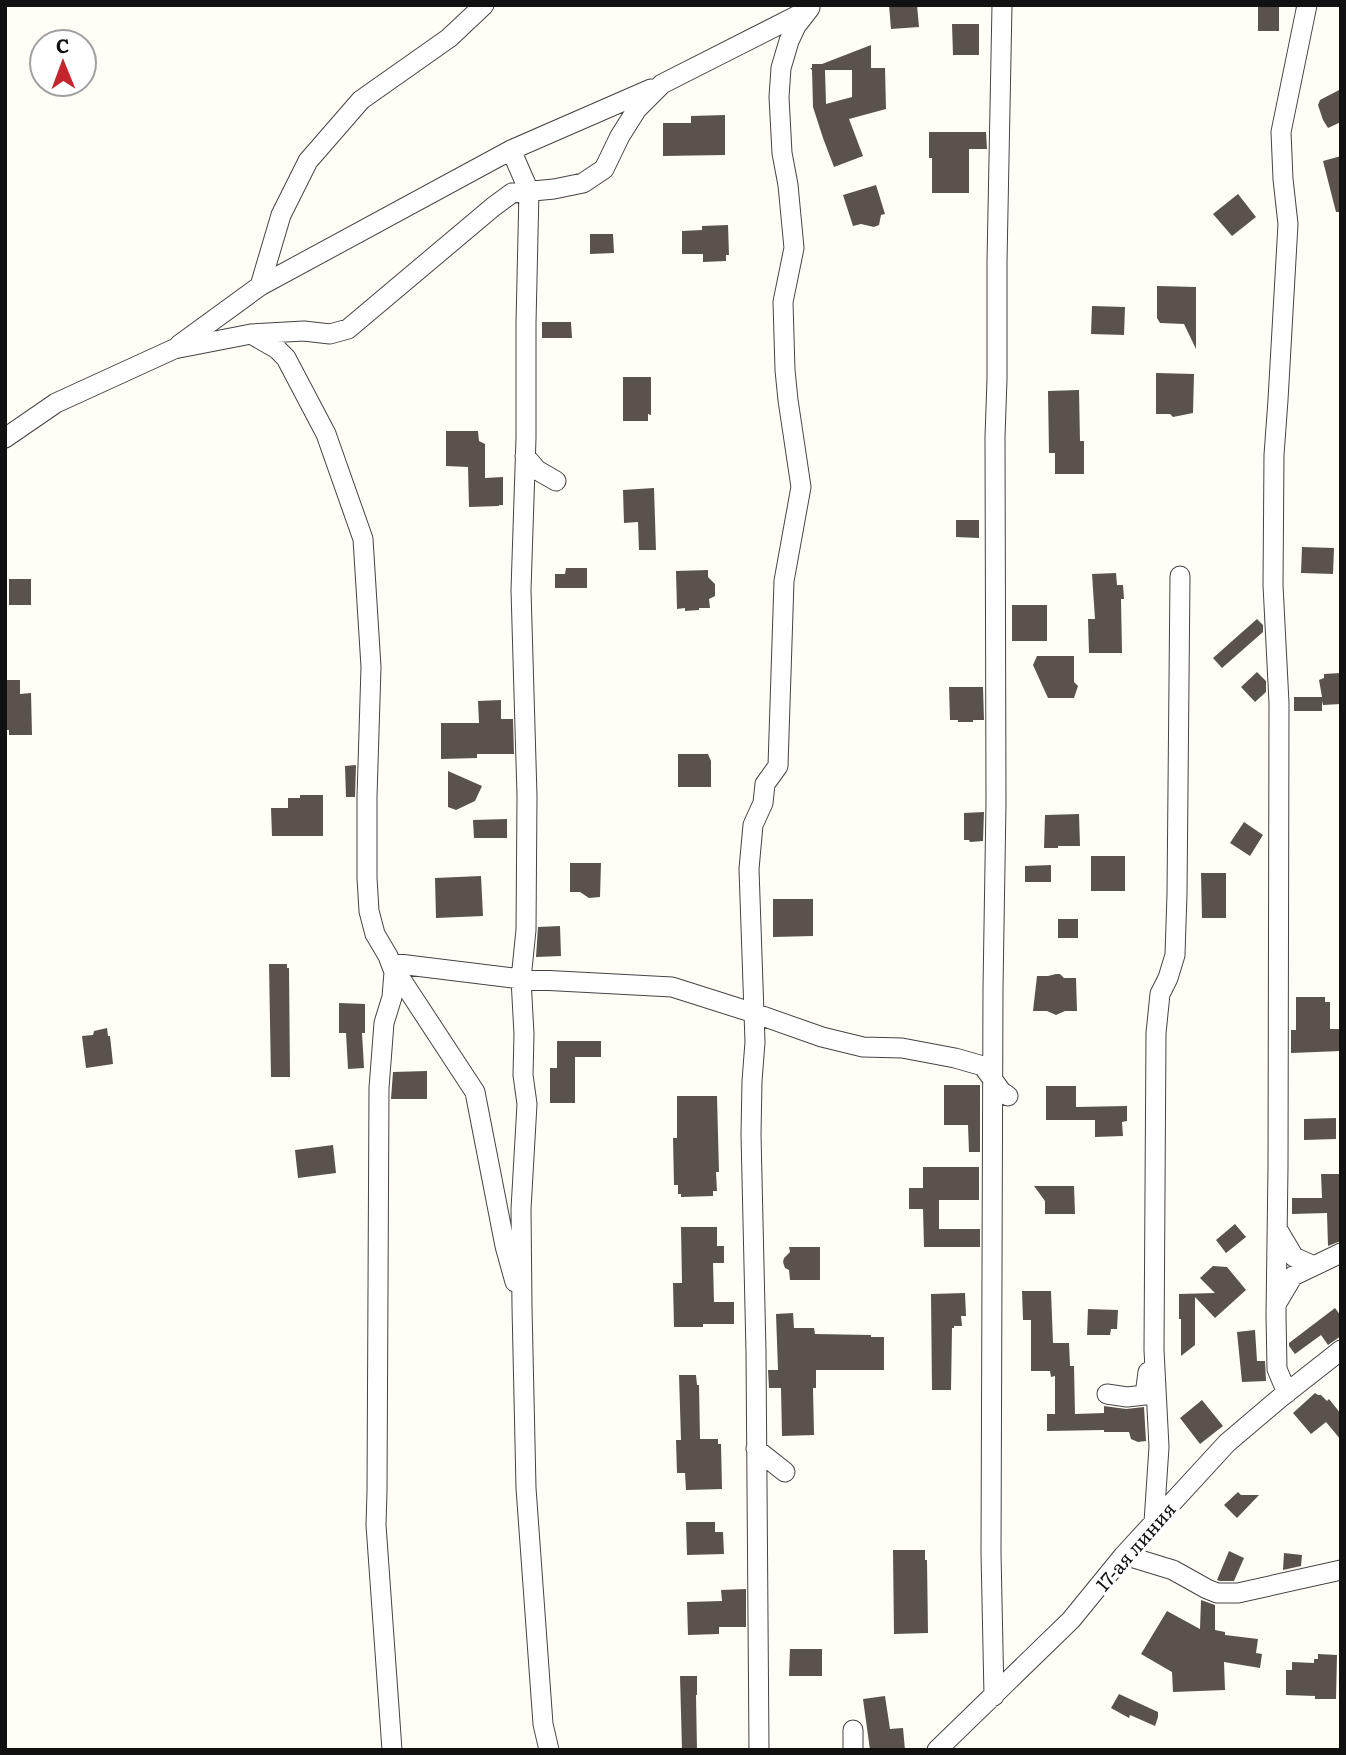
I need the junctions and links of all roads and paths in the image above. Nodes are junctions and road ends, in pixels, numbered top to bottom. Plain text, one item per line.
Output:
1 (484, 5) edge
2 (1002, 5) edge
3 (1307, 5) edge
4 (813, 7) edge
5 (662, 83) junction
6 (511, 150) junction
7 (529, 191) junction
8 (260, 286) junction
9 (251, 334) junction
10 (174, 349) junction
11 (5, 438) edge
12 (525, 456) junction
13 (556, 481) dead end
14 (1180, 576) dead end
15 (391, 963) junction
16 (521, 979) junction
17 (754, 1013) junction
18 (993, 1077) junction
19 (1008, 1096) dead end
20 (1278, 1230) junction
21 (1341, 1254) edge
22 (1314, 1266) junction
23 (1276, 1304) junction
24 (522, 1307) junction
25 (1154, 1350) junction
26 (1341, 1350) edge
27 (1287, 1393) junction
28 (1107, 1394) dead end
29 (757, 1449) junction
30 (785, 1472) dead end
31 (1154, 1522) junction
32 (1124, 1555) junction
33 (1341, 1570) edge
34 (994, 1696) junction
35 (853, 1730) dead end
36 (392, 1750) edge
37 (549, 1750) edge
38 (759, 1750) edge
39 (853, 1750) edge
40 (937, 1750) edge

1 - 8 street
2 - 18 street
3 - 20 street
4 - 5 street
4 - 17 street
5 - 6 street
5 - 7 street
6 - 7 street
6 - 8 street
7 - 9 street
7 - 12 street
8 - 10 street
9 - 10 street
9 - 15 street
10 - 11 street
12 - 13 street
12 - 16 street
14 - 25 street
15 - 16 street
15 - 24 street
15 - 36 street
16 - 17 street
16 - 24 street
17 - 18 street
17 - 29 street
18 - 19 street
18 - 34 street
20 - 22 street
20 - 23 street
21 - 22 street
22 - 23 street
23 - 27 street
24 - 37 street
25 - 28 street
25 - 31 street
26 - 27 street, 17-ая линия
27 - 31 street, 17-ая линия
29 - 30 street
29 - 38 street
31 - 32 street, 17-ая линия
32 - 33 street
32 - 34 street, 17-ая линия
34 - 40 street, 17-ая линия
35 - 39 street

